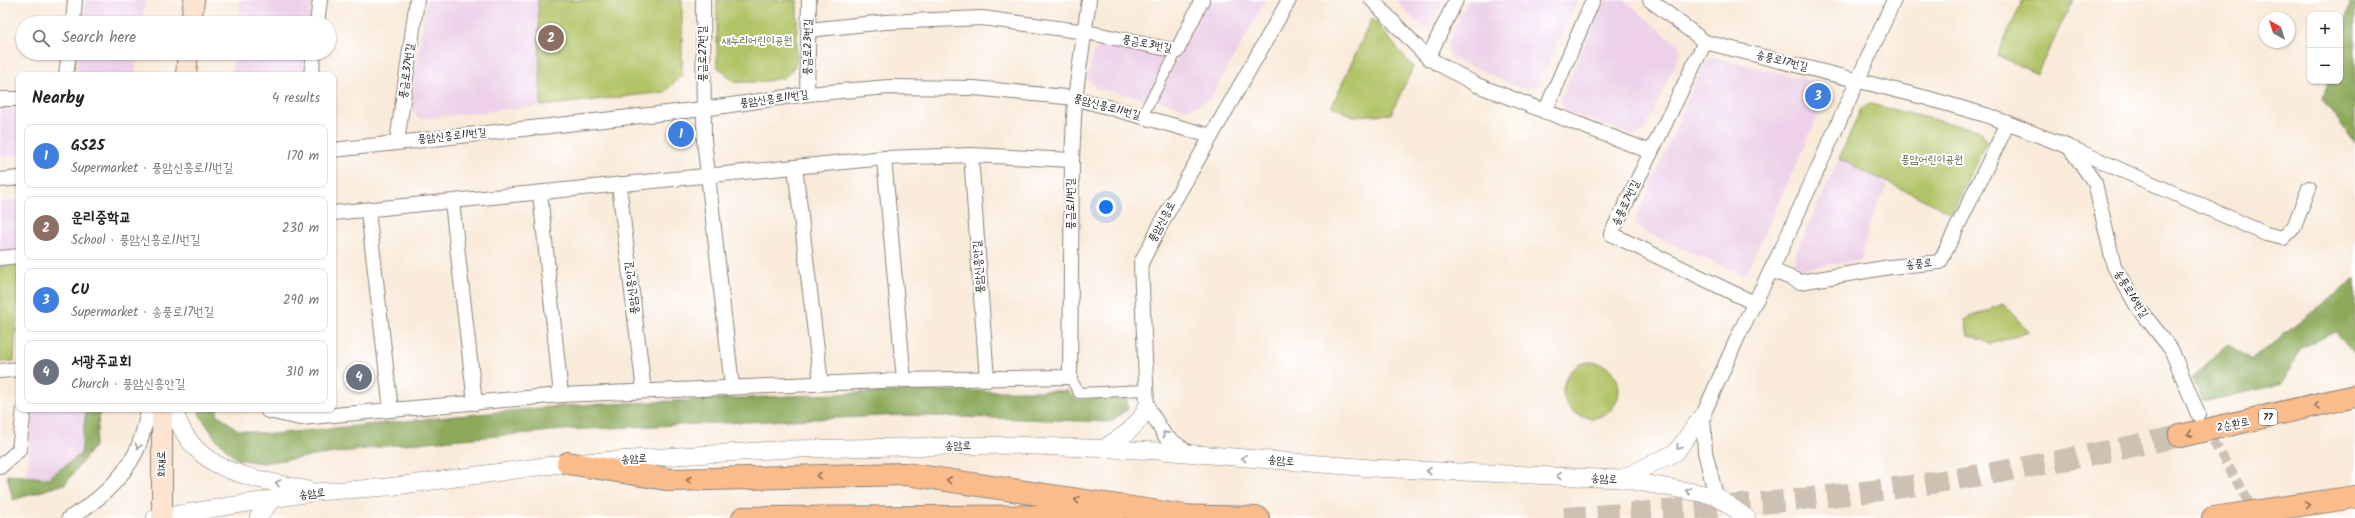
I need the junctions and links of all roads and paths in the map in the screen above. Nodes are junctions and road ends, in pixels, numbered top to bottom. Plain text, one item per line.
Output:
1 (76, 0) edge
2 (194, 0) edge
3 (320, 0) edge
4 (417, 0) edge
5 (703, 0) edge
6 (809, 0) edge
7 (1089, 0) edge
8 (1202, 0) edge
9 (1289, 0) edge
10 (1372, 0) edge
11 (1456, 0) edge
12 (1593, 0) edge
13 (1650, 0) edge
14 (1894, 0) edge
15 (74, 16) edge
16 (192, 16) edge
17 (318, 16) edge
18 (809, 30) junction
19 (1086, 32) junction
20 (1705, 42) junction
21 (1177, 51) junction
22 (1428, 58) junction
23 (68, 60) edge
24 (187, 60) edge
25 (313, 60) edge
26 (66, 72) edge
27 (186, 72) edge
28 (311, 72) edge
29 (1859, 81) junction
30 (807, 94) junction
31 (1075, 98) junction
32 (0, 99) edge
33 (16, 99) edge
34 (703, 109) junction
35 (1545, 112) junction
36 (1142, 116) junction
37 (2008, 123) junction
38 (1211, 136) junction
39 (397, 142) junction
40 (2069, 147) junction
41 (336, 150) edge
42 (1651, 152) junction
43 (971, 155) junction
44 (884, 158) junction
45 (1072, 160) junction
46 (795, 167) junction
47 (708, 177) junction
48 (16, 178) edge
49 (0, 180) edge
50 (620, 185) junction
51 (2309, 188) dead end
52 (540, 193) junction
53 (452, 202) junction
54 (368, 211) junction
55 (336, 213) edge
56 (16, 256) edge
57 (0, 258) edge
58 (1772, 270) junction
59 (1754, 303) junction
60 (16, 369) edge
61 (0, 371) edge
62 (1070, 377) junction
63 (904, 380) junction
64 (987, 380) junction
65 (821, 383) junction
66 (732, 386) junction
67 (644, 391) junction
68 (561, 395) junction
69 (2355, 396) edge
70 (1147, 398) junction
71 (475, 403) junction
72 (391, 410) junction
73 (24, 412) edge
74 (148, 412) edge
75 (162, 412) edge
76 (175, 412) edge
77 (273, 412) edge
78 (2198, 414) tunnel mouth
79 (1702, 415) junction
80 (2180, 436) tunnel mouth
81 (1102, 449) junction
82 (1191, 454) junction
83 (568, 462) junction
84 (0, 467) edge
85 (1621, 479) junction
86 (316, 492) junction
87 (1716, 496) junction
88 (2355, 497) edge
89 (272, 499) junction
90 (1185, 516) junction
91 (69, 518) edge
92 (160, 518) edge
93 (258, 518) edge
94 (743, 518) edge
95 (1258, 518) edge
96 (1748, 518) edge
97 (2212, 518) edge

1 - 15 street
2 - 16 main road
3 - 17 street
4 - 39 street, 풍금로37번길
5 - 34 street, 풍금로27번길
6 - 18 street, 풍금로23번길
7 - 19 street, 풍금로11번길
8 - 21 street, 풍금로3번길
9 - 38 street, 풍암신흥로
10 - 22 street
11 - 22 street
12 - 35 street
13 - 20 street, 송풍로17번길
14 - 29 street
18 - 19 street
18 - 30 street, 풍금로23번길
19 - 21 street, 풍금로3번길
19 - 31 street, 풍금로11번길
20 - 29 street, 송풍로17번길
20 - 42 street
21 - 36 street
22 - 35 street
23 - 26 street
24 - 27 main road
25 - 28 street
29 - 37 street
29 - 58 street
30 - 31 street, 풍암신흥로11번길
30 - 34 street, 풍암신흥로11번길
31 - 36 street, 풍암신흥로11번길
31 - 45 street, 풍금로11번길
32 - 33 street
34 - 39 street, 풍암신흥로11번길
34 - 47 street
35 - 42 street
36 - 38 street, 풍암신흥로11번길
37 - 40 street
37 - 58 street, 송풍로
38 - 70 street, 풍암신흥로
39 - 41 street, 풍암신흥로11번길
40 - 51 street
40 - 78 street, 송풍로16번길
42 - 59 street, 송풍로7번길
43 - 44 street
43 - 45 street
43 - 64 street, 풍암신흥안길
44 - 46 street
44 - 63 street
45 - 62 street, 풍금로11번길
46 - 47 street
46 - 65 street
47 - 50 street
47 - 66 street
48 - 49 street
50 - 52 street
50 - 67 street, 풍암신흥안길
52 - 53 street
52 - 68 street
53 - 54 street
53 - 71 street
54 - 55 street
54 - 72 street
56 - 57 street
58 - 59 street
59 - 79 street
60 - 61 street
62 - 64 street
62 - 70 street
63 - 64 street
63 - 65 street
65 - 66 street
66 - 67 street
67 - 68 street
68 - 71 street
69 -> 80 highway, 2순환로 / 77
70 - 81 street
82 -> 70 street, 풍암신흥로
71 - 72 street
72 - 77 street
73 - 84 street
74 -> 91 street
75 - 92 main road, 회재로
86 -> 76 street
79 -> 85 street
79 - 87 street
81 - 82 street, 송암로
81 - 83 street, 송암로
85 -> 82 street, 송암로
83 - 86 street, 송암로
90 -> 83 highway
87 -> 85 street, 송암로
86 - 89 street, 송암로
87 - 96 street, 송암로
97 -> 88 highway
89 - 92 street, 송암로
89 - 93 street
90 - 94 highway
90 - 95 highway

